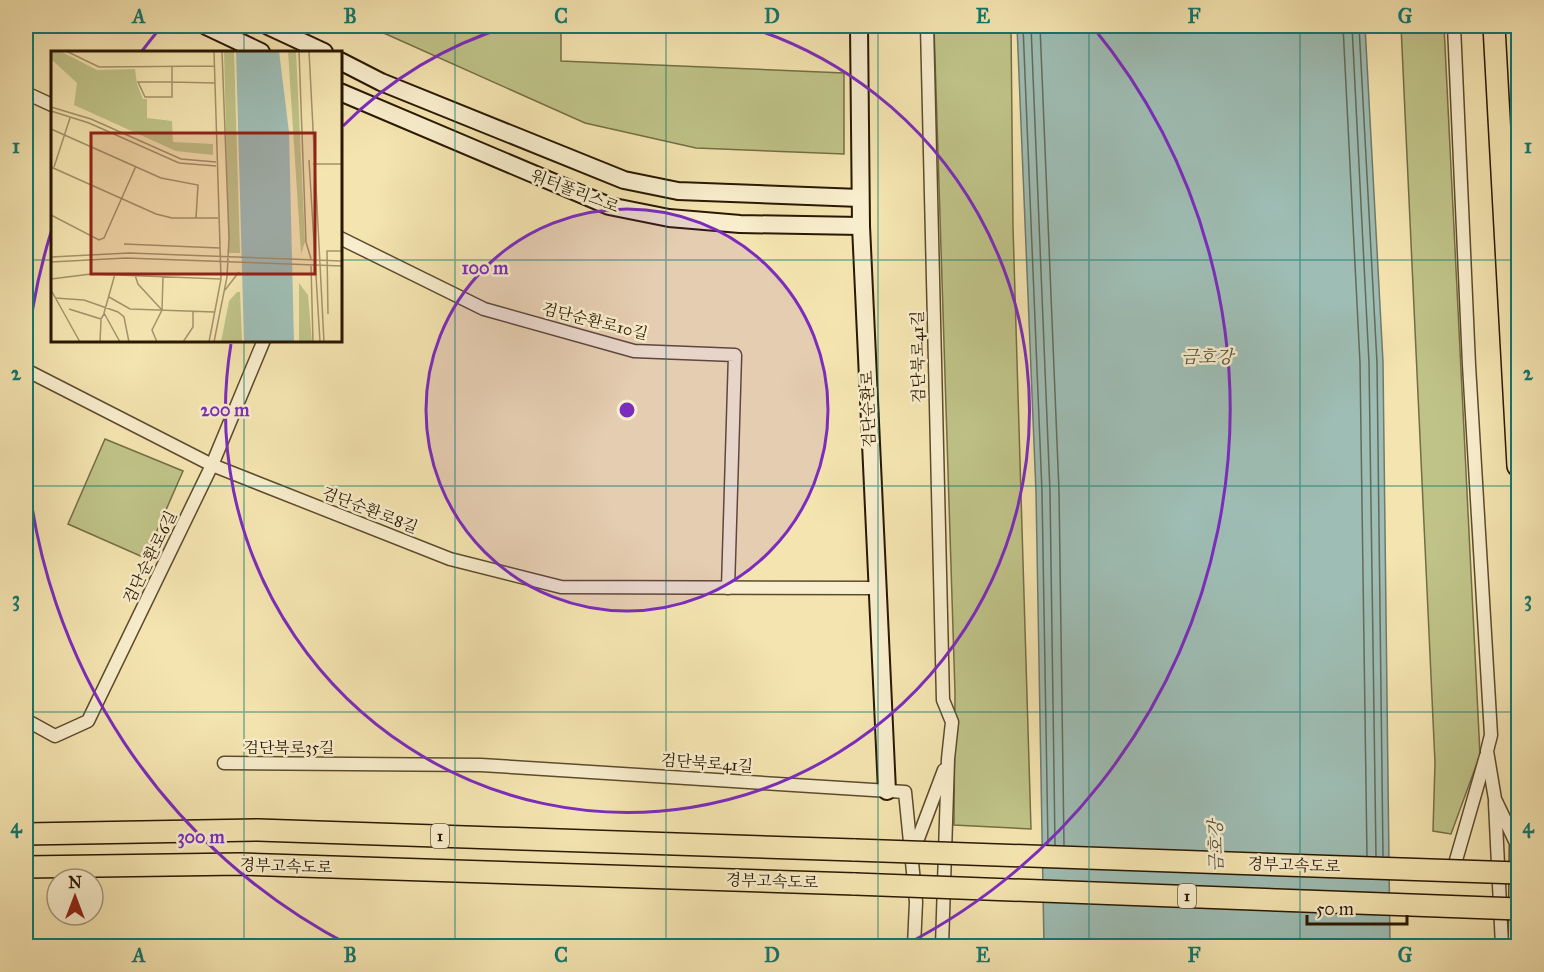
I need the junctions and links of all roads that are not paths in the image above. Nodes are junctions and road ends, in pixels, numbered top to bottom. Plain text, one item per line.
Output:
1 (206, 26) edge
2 (268, 26) edge
3 (859, 26) edge
4 (927, 26) edge
5 (1454, 26) edge
6 (1494, 26) edge
7 (259, 51) edge
8 (322, 51) edge
9 (342, 62) edge
10 (26, 93) edge
11 (342, 93) edge
12 (51, 105) edge
13 (1502, 197) junction
14 (860, 198) junction
15 (1518, 213) edge
16 (1518, 222) edge
17 (861, 226) junction
18 (342, 239) edge
19 (1504, 239) junction
20 (263, 342) edge
21 (26, 370) edge
22 (212, 465) junction
23 (1518, 465) edge
24 (728, 588) junction
25 (875, 588) junction
26 (26, 720) edge
27 (1487, 752) junction
28 (948, 759) junction
29 (224, 763) dead end
30 (353, 763) joint
31 (887, 791) junction
32 (1496, 799) junction
33 (26, 834) edge
34 (911, 856) junction
35 (26, 867) edge
36 (1518, 873) edge
37 (1422, 878) dead end
38 (1518, 909) edge
39 (914, 946) edge
40 (942, 946) edge
41 (1502, 946) edge
42 (1515, 946) edge

1 - 7 main road
2 - 8 main road
3 - 14 main road, 검단순환로
4 - 28 street, 검단북로41길
5 - 27 street
6 - 13 highway
9 - 14 main road, 워터폴리스로
10 - 12 street
11 - 17 main road, 워터폴리스로
13 - 15 highway
13 - 19 highway
14 - 17 main road, 검단순환로
16 - 19 highway
17 - 25 main road, 검단순환로
18 - 24 street, 검단순환로10길
19 - 23 highway
20 - 22 street, 검단순환로6길
21 - 22 street, 검단순환로8길
22 - 24 street, 검단순환로8길
22 - 26 street, 검단순환로6길
24 - 25 street, 검단순환로8길
25 - 31 main road, 검단순환로
27 - 32 street
27 - 37 street
28 - 34 street
28 - 40 street
29 - 30 street, 검단북로35길
30 - 31 street, 검단북로41길
31 - 34 street
32 - 41 street
32 - 42 street
33 - 36 highway, 경부고속도로 / 1, bridge
34 - 39 street
35 - 38 highway, 경부고속도로 / 1, bridge

